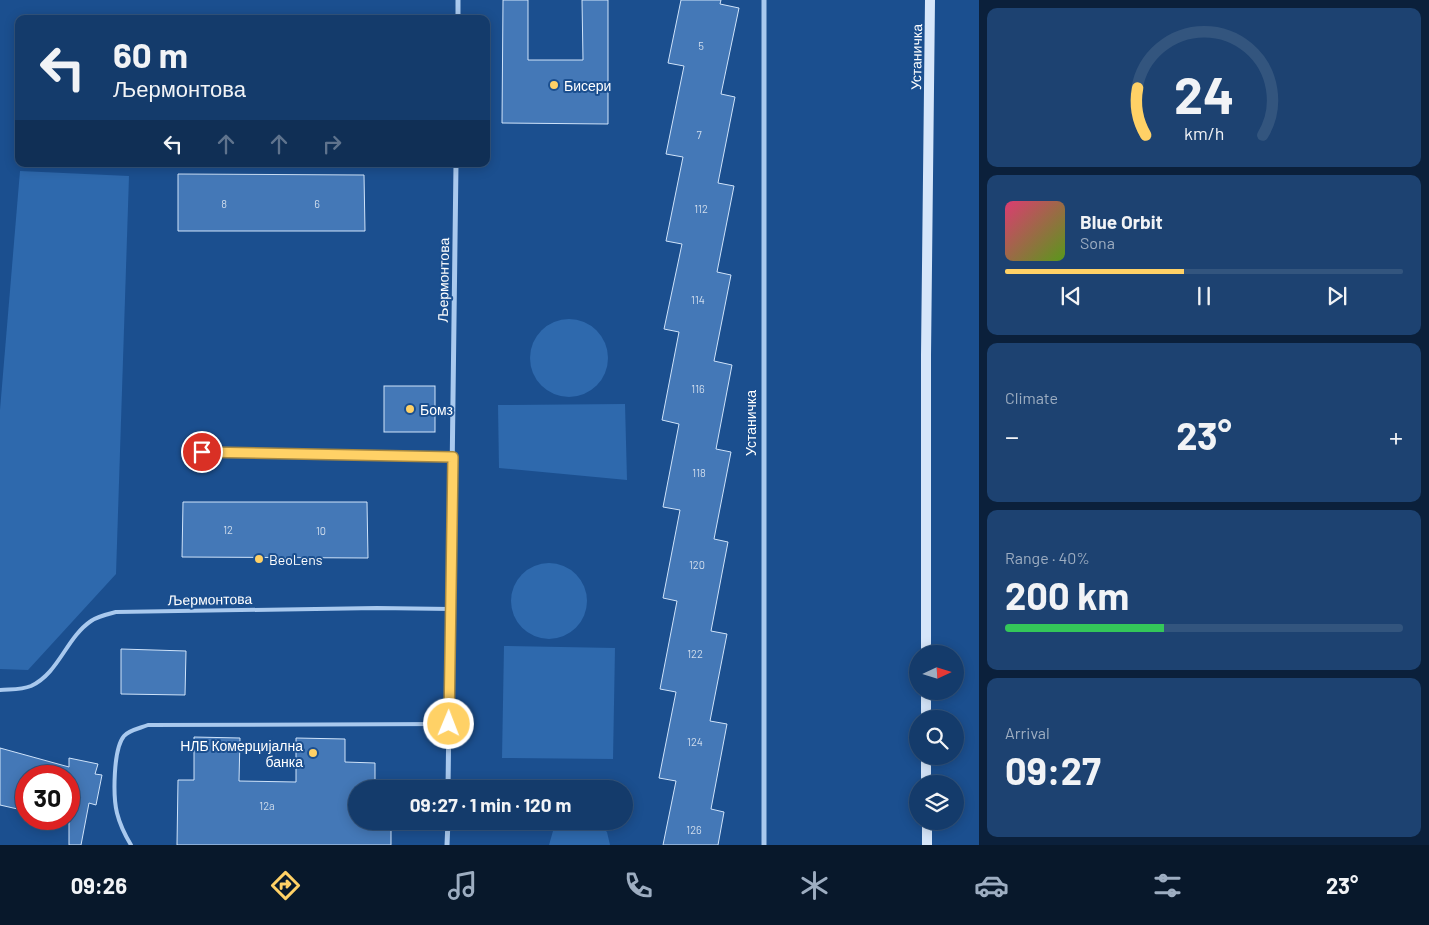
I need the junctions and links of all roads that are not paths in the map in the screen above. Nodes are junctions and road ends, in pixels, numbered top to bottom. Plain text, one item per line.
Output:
1 (458, 0) edge
2 (764, 0) edge
3 (930, 0) edge
4 (458, 15) edge
5 (456, 167) edge
6 (183, 451) dead end
7 (453, 457) junction
8 (452, 609) junction
9 (926, 645) edge
10 (0, 690) edge
11 (449, 724) junction
12 (448, 780) edge
13 (448, 830) edge
14 (927, 830) edge
15 (131, 845) edge
16 (447, 845) edge
17 (764, 845) edge
18 (927, 845) edge

1 - 4 street
2 - 17 street, Устаничка
3 - 9 main road, Устаничка
5 - 7 street, Љермонтова
6 - 7 lane
7 - 8 street, Љермонтова
8 - 10 lane, Љермонтова
8 - 11 street, Љермонтова
11 - 12 street, Љермонтова
11 - 15 lane
13 - 16 street
14 - 18 main road

